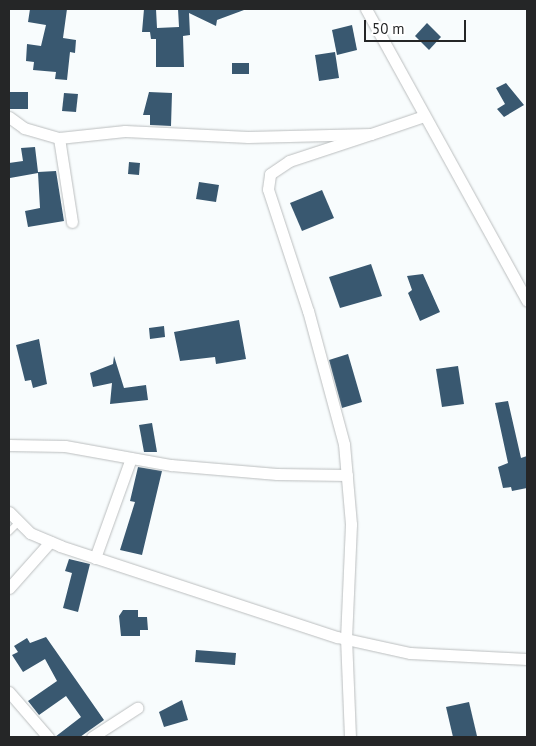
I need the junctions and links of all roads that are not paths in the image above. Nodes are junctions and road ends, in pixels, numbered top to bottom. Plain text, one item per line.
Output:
1 (366, 9) edge
2 (424, 116) junction
3 (9, 117) edge
4 (371, 134) junction
5 (59, 138) junction
6 (72, 222) dead end
7 (527, 301) edge
8 (9, 445) edge
9 (131, 458) junction
10 (347, 475) junction
11 (9, 512) edge
12 (18, 523) junction
13 (9, 532) edge
14 (50, 542) junction
15 (95, 558) junction
16 (9, 588) edge
17 (346, 639) junction
18 (527, 659) edge
19 (9, 692) edge
20 (137, 708) dead end
21 (48, 737) edge
22 (92, 737) edge
23 (350, 737) edge

1 - 2 street
2 - 4 street
2 - 7 street
3 - 5 street
4 - 5 street
4 - 10 street
5 - 6 street
8 - 9 street
9 - 10 street
9 - 15 street
10 - 17 street
11 - 12 street
12 - 13 lane
12 - 14 street
14 - 15 street
14 - 16 street
15 - 17 street
17 - 18 street
17 - 23 street
19 - 21 street
20 - 22 street

